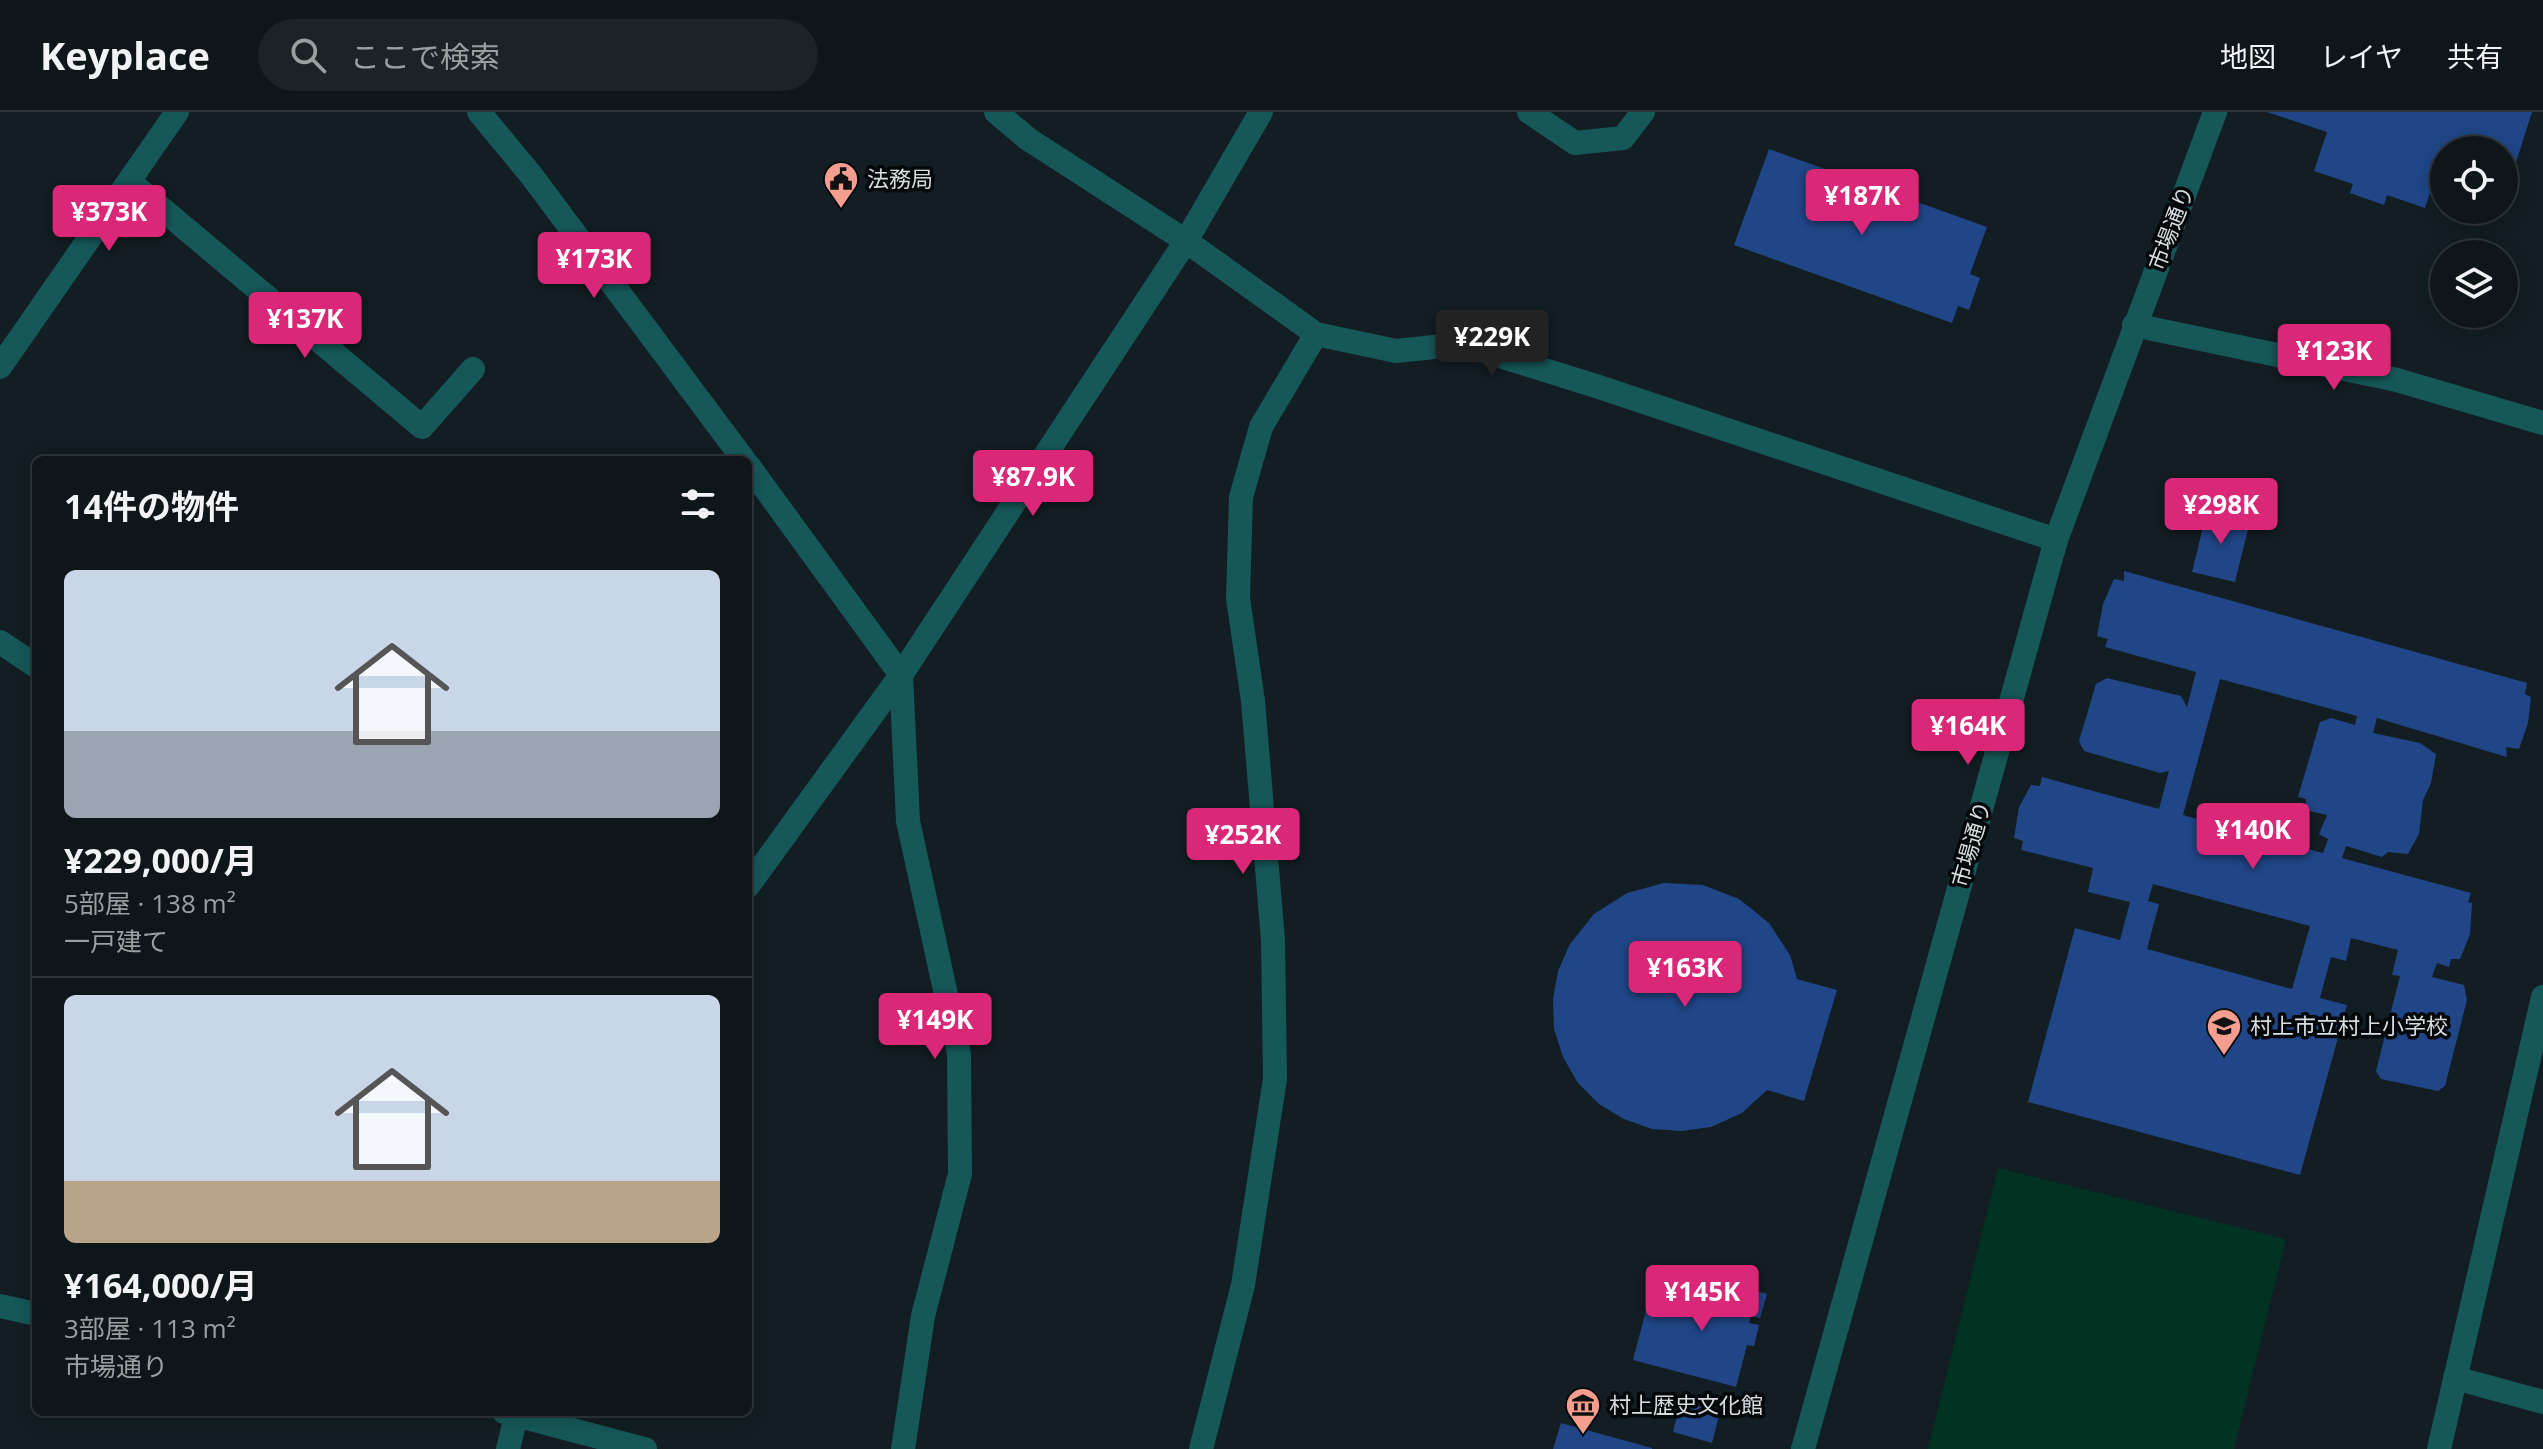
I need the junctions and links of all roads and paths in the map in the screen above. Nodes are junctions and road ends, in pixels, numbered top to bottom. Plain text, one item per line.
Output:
1 (177, 112) edge
2 (479, 112) edge
3 (996, 112) edge
4 (1261, 112) edge
5 (1529, 112) edge
6 (1643, 112) edge
7 (2215, 112) edge
8 (130, 182) junction
9 (1186, 241) junction
10 (2134, 325) junction
11 (1316, 334) junction
12 (0, 367) edge
13 (473, 369) dead end
14 (2543, 423) edge
15 (741, 456) edge
16 (752, 470) edge
17 (2056, 540) junction
18 (0, 642) edge
19 (32, 663) edge
20 (901, 675) junction
21 (752, 880) edge
22 (2543, 997) edge
23 (0, 1306) edge
24 (32, 1313) edge
25 (2455, 1378) junction
26 (2543, 1402) edge
27 (513, 1416) edge
28 (524, 1416) edge
29 (508, 1449) edge
30 (645, 1449) edge
31 (903, 1449) edge
32 (1201, 1449) edge
33 (1803, 1449) edge
34 (2439, 1449) edge

1 - 8 street
2 - 15 street
3 - 9 street
4 - 9 street
5 - 6 street
7 - 10 street, 市場通り
8 - 12 street
8 - 13 street
9 - 11 street
9 - 20 street
10 - 14 street
10 - 17 street, 市場通り
11 - 17 street
11 - 32 street
16 - 20 street
17 - 33 street, 市場通り
18 - 19 street
20 - 21 street
20 - 31 street
22 - 25 street
23 - 24 street
25 - 26 street
25 - 34 street
27 - 29 street
28 - 30 street

